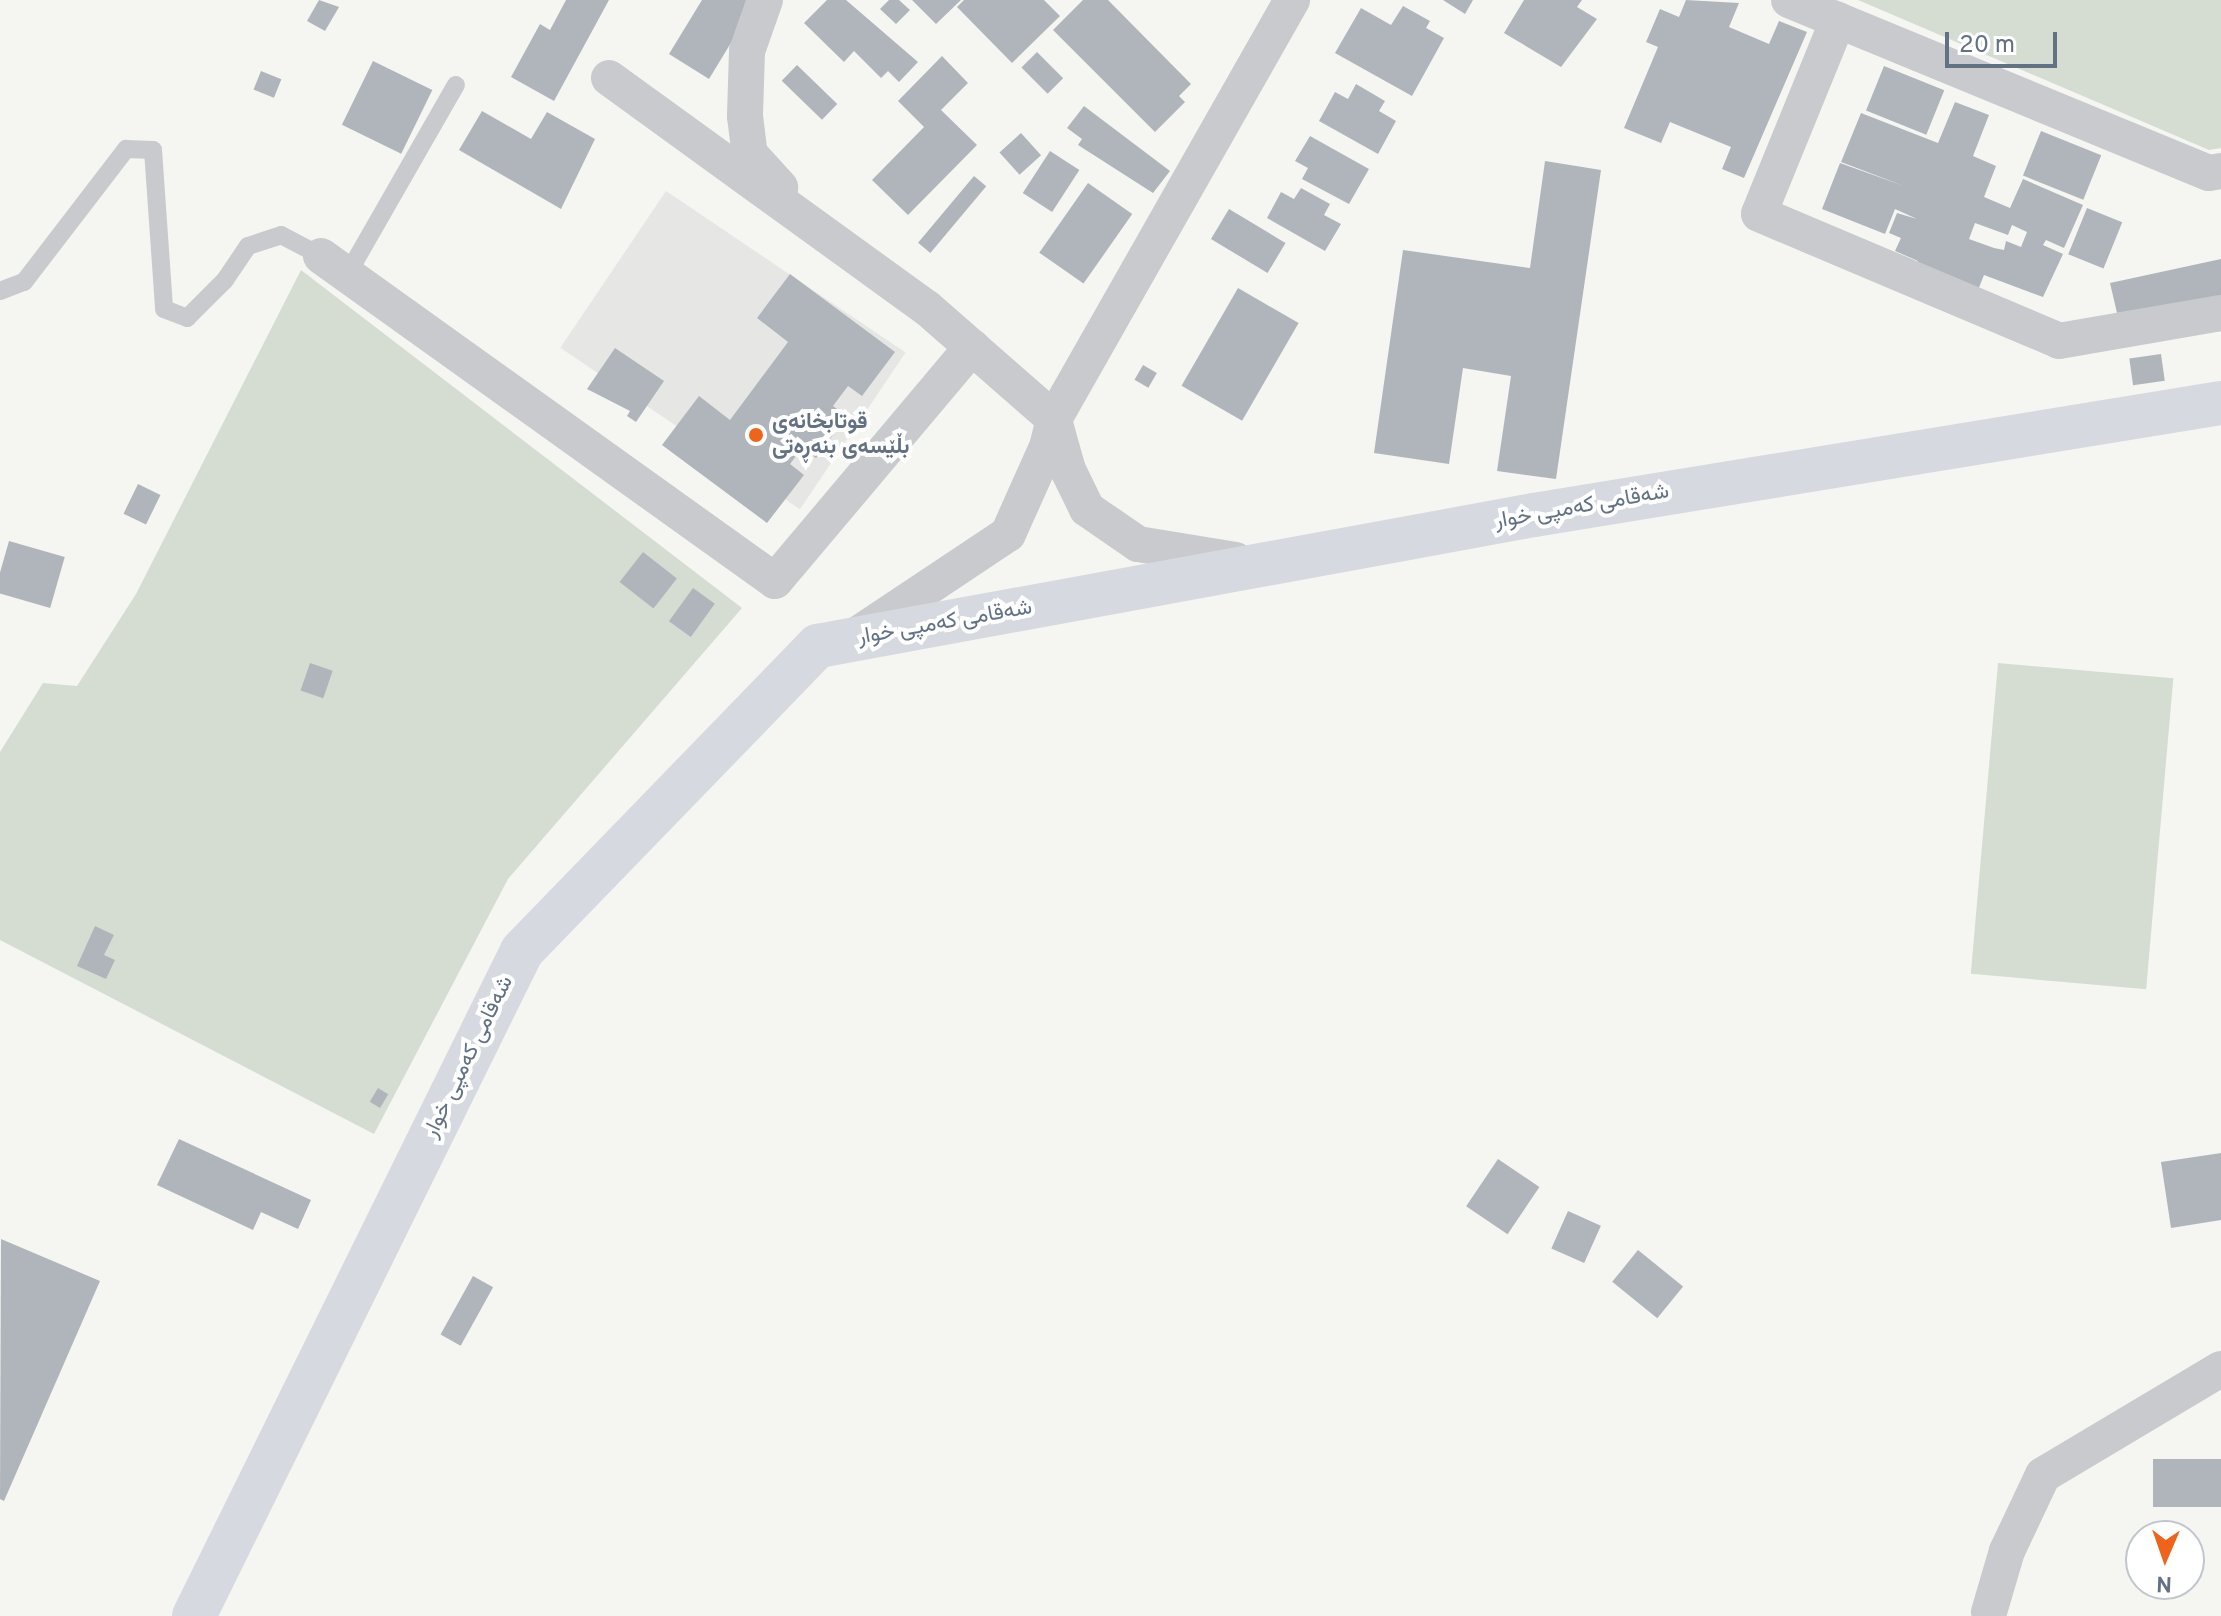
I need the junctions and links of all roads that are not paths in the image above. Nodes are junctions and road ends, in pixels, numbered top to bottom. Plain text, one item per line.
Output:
1 (765, 0) edge
2 (1292, 0) edge
3 (1789, 0) edge
4 (1838, 20) junction
5 (609, 78) dead end
6 (456, 85) dead end
7 (2221, 171) edge
8 (819, 230) junction
9 (334, 265) junction
10 (0, 291) edge
11 (2221, 313) edge
12 (972, 347) junction
13 (2221, 403) edge
14 (1054, 419) junction
15 (1270, 563) junction
16 (846, 640) junction
17 (2221, 1369) edge
18 (1989, 1612) dead end
19 (194, 1616) edge

1 - 8 street
2 - 14 street
3 - 4 street
4 - 7 street
4 - 11 street
5 - 8 street
6 - 9 lane
8 - 12 street
9 - 10 lane
9 - 12 street
12 - 14 street
13 - 15 street, شەقامی کەمپی خوار
14 - 15 street
14 - 16 street
15 - 16 street, شەقامی کەمپی خوار
16 - 19 street, شەقامی کەمپی خوار
17 - 18 street

